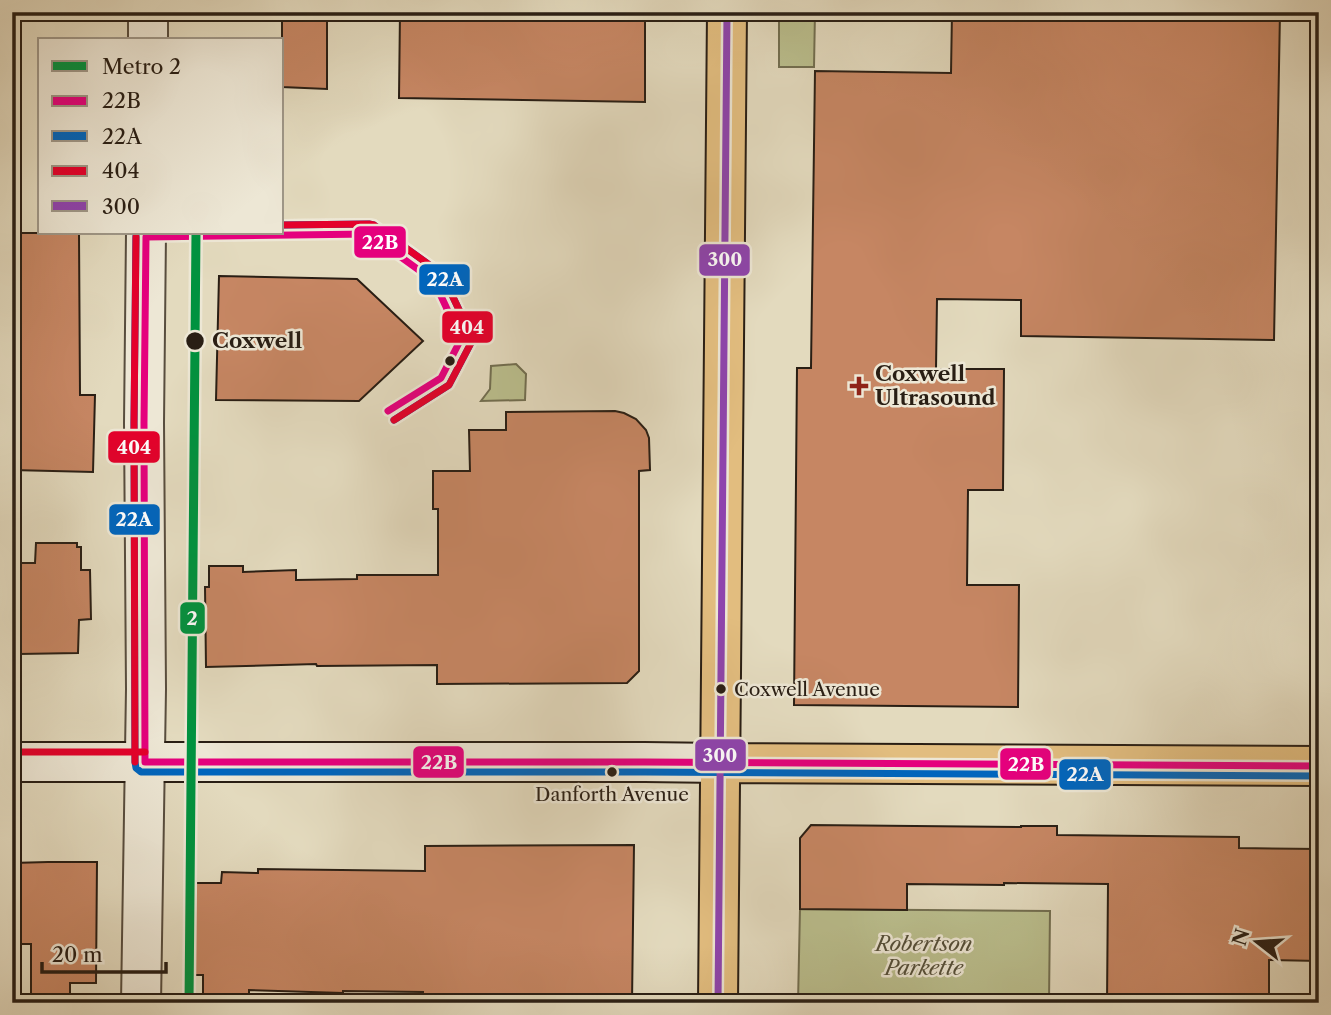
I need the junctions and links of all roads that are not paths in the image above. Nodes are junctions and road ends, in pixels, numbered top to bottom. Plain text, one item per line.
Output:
1 (148, 12) edge
2 (727, 12) edge
3 (148, 38) edge
4 (146, 234) edge
5 (12, 762) edge
6 (145, 762) junction
7 (721, 763) junction
8 (1319, 766) edge
9 (141, 1003) edge
10 (718, 1003) edge

1 - 3 street
2 - 7 main road
4 - 6 street
5 - 6 street
6 - 7 street
6 - 9 street
7 - 8 main road
7 - 10 main road

